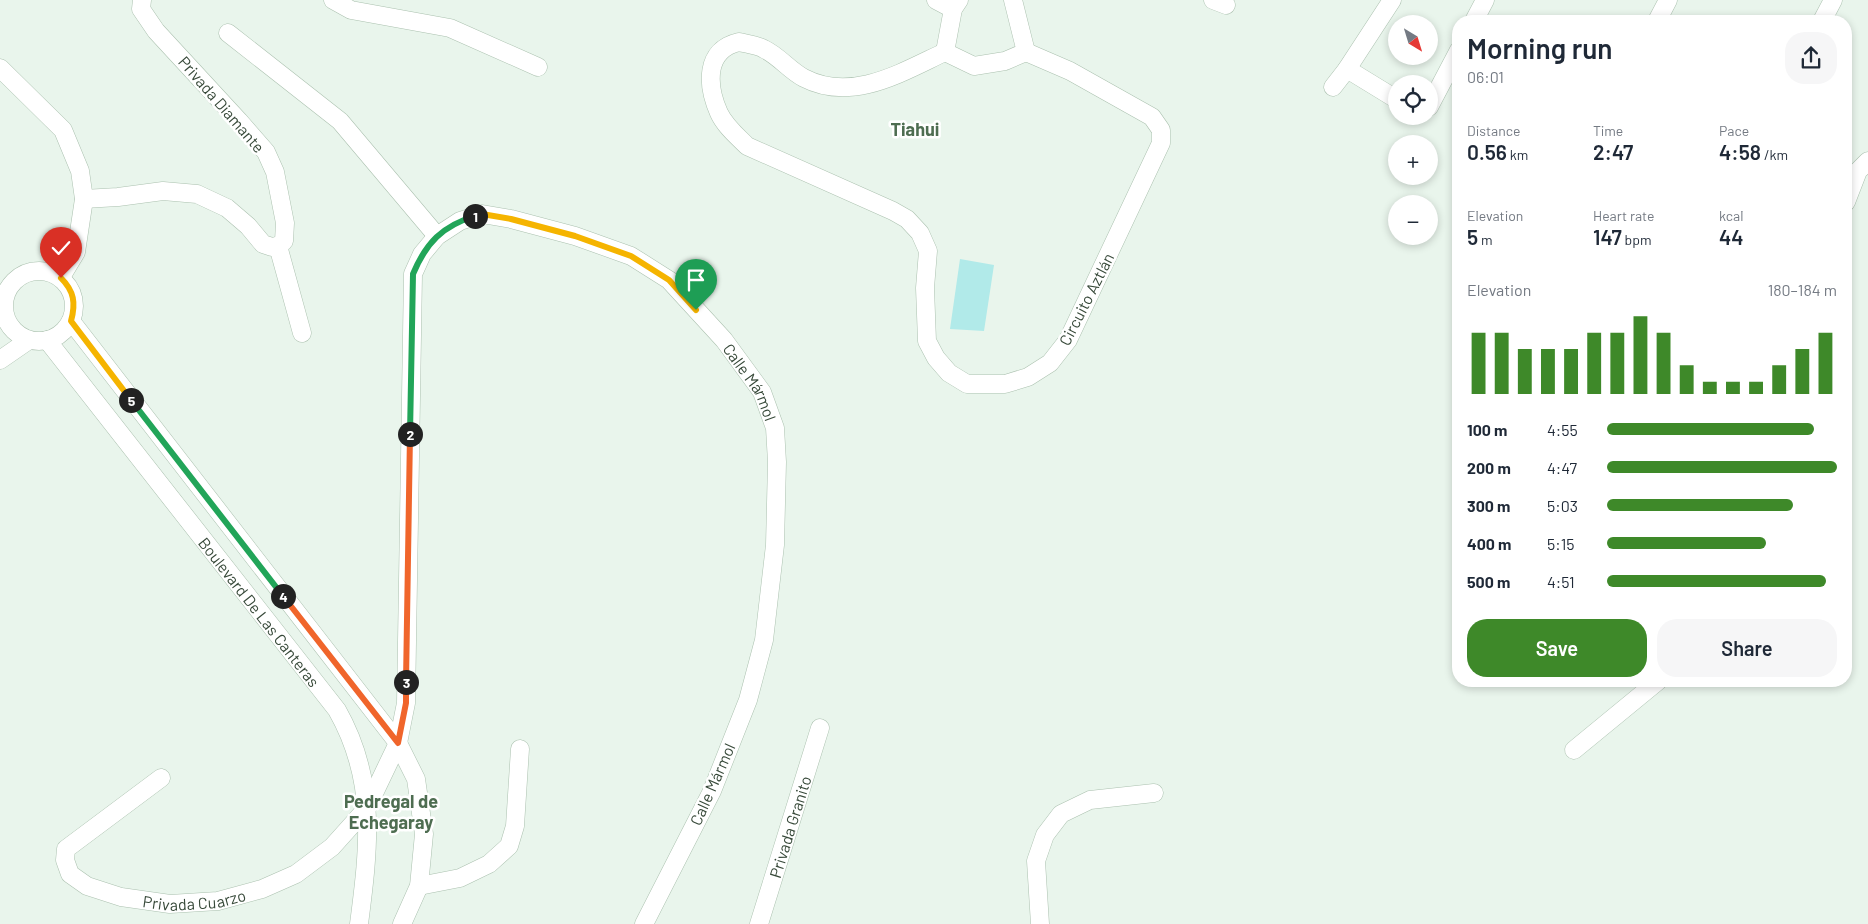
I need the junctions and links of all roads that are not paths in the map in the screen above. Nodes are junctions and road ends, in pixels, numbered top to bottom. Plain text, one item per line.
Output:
1 (142, 0) edge
2 (333, 0) edge
3 (936, 0) edge
4 (1013, 0) edge
5 (1392, 0) edge
6 (1485, 0) edge
7 (1668, 0) edge
8 (1833, 0) edge
9 (956, 5) edge
10 (1477, 15) edge
11 (1660, 15) edge
12 (1825, 15) edge
13 (228, 33) dead end
14 (945, 52) junction
15 (1026, 52) junction
16 (1452, 63) edge
17 (538, 67) dead end
18 (0, 68) edge
19 (1347, 69) junction
20 (1333, 87) dead end
21 (1438, 90) edge
22 (1388, 94) edge
23 (1868, 161) edge
24 (1852, 186) edge
25 (84, 199) junction
26 (436, 236) junction
27 (278, 246) junction
28 (61, 278) junction
29 (2, 316) edge
30 (71, 321) junction
31 (302, 332) dead end
32 (29, 340) junction
33 (48, 340) junction
34 (0, 360) edge
35 (1651, 687) edge
36 (820, 728) dead end
37 (398, 743) junction
38 (520, 748) dead end
39 (1574, 750) dead end
40 (161, 778) dead end
41 (1154, 793) dead end
42 (367, 808) junction
43 (419, 886) junction
44 (359, 924) edge
45 (402, 924) edge
46 (644, 924) edge
47 (759, 924) edge
48 (1040, 924) edge

1 - 27 street, Privada Diamante
2 - 17 street
3 - 9 street
4 - 15 street
5 - 19 street
6 - 10 street
7 - 11 street
8 - 12 street
9 - 14 street
13 - 26 street
14 - 15 street
14 - 15 street, Circuito Aztlán
16 - 21 street
18 - 25 street
19 - 20 street
19 - 22 street
23 - 24 street
25 - 27 street
25 - 28 street
26 - 37 street, Calle Mármol
26 - 46 street, Calle Mármol
27 - 31 street
28 - 29 street
28 - 30 street
29 - 32 street
30 - 33 street
30 - 37 street, Boulevard De Las Canteras
32 - 33 street
32 - 34 street
33 - 42 street, Boulevard De Las Canteras
35 - 39 street
36 - 47 street, Privada Granito
37 - 42 street, Privada Cuarzo
37 - 43 street
38 - 43 street
40 - 42 street, Privada Cuarzo
41 - 48 street
42 - 44 street, Boulevard De Las Canteras
43 - 45 street

